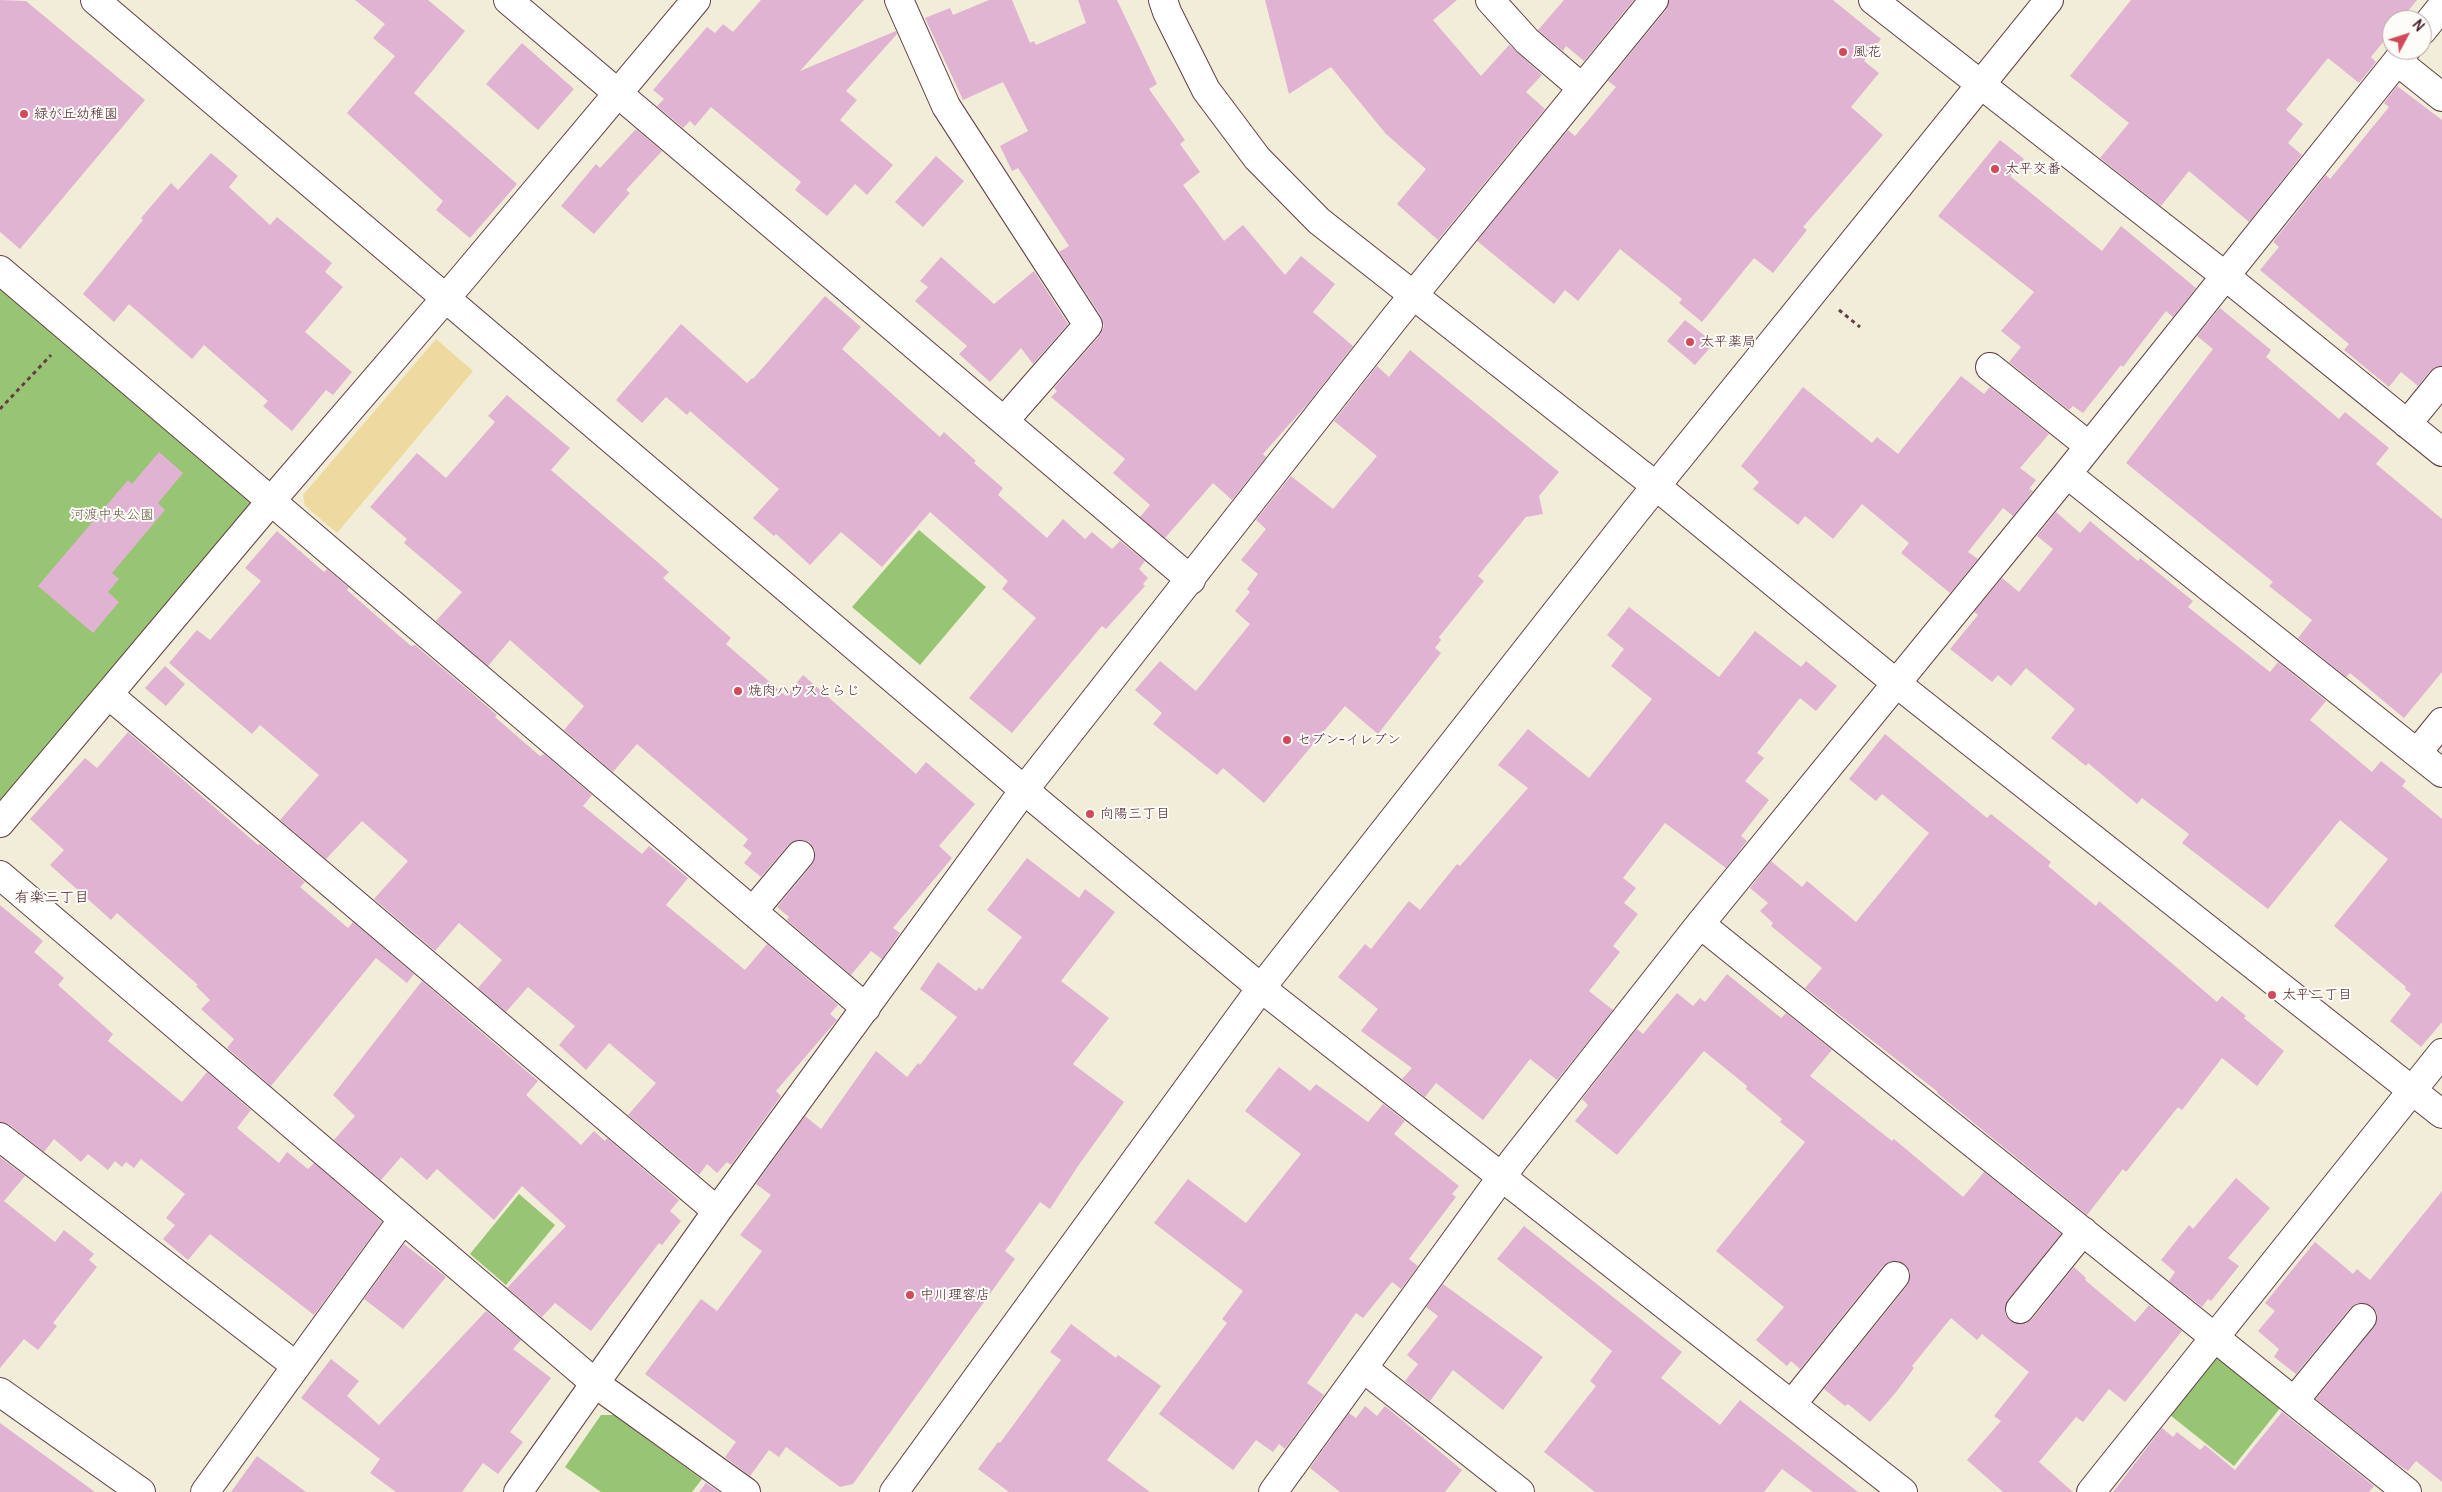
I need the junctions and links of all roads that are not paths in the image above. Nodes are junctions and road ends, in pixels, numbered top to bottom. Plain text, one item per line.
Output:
1 (95, 0) edge
2 (508, 0) edge
3 (696, 0) edge
4 (899, 0) edge
5 (1164, 0) edge
6 (1490, 0) edge
7 (1654, 0) edge
8 (1873, 0) edge
9 (2050, 0) edge
10 (2442, 6) edge
11 (2432, 18) edge
12 (2399, 60) edge
13 (2406, 60) edge
14 (1982, 85) junction
15 (1582, 88) junction
16 (618, 93) junction
17 (2442, 97) edge
18 (0, 270) edge
19 (2224, 275) junction
20 (1414, 295) junction
21 (446, 297) junction
22 (1990, 367) dead end
23 (2442, 381) edge
24 (1004, 421) junction
25 (2407, 424) junction
26 (2089, 446) junction
27 (2442, 452) edge
28 (2067, 474) junction
29 (1656, 486) junction
30 (271, 501) junction
31 (1191, 580) junction
32 (1896, 683) junction
33 (109, 695) junction
34 (2442, 722) edge
35 (2417, 753) junction
36 (2442, 773) edge
37 (1024, 790) junction
38 (0, 823) edge
39 (800, 856) dead end
40 (0, 875) edge
41 (753, 912) junction
42 (1700, 924) junction
43 (1261, 988) junction
44 (866, 1008) junction
45 (2442, 1053) edge
46 (2412, 1091) junction
47 (2442, 1114) edge
48 (0, 1137) edge
49 (1501, 1176) junction
50 (718, 1211) junction
51 (403, 1219) junction
52 (2083, 1231) junction
53 (1895, 1276) dead end
54 (2020, 1309) dead end
55 (2362, 1318) dead end
56 (2215, 1337) junction
57 (296, 1366) junction
58 (1363, 1368) junction
59 (596, 1384) junction
60 (0, 1392) edge
61 (2294, 1400) junction
62 (1792, 1404) junction
63 (141, 1492) edge
64 (206, 1492) edge
65 (518, 1492) edge
66 (746, 1492) edge
67 (894, 1492) edge
68 (1273, 1492) edge
69 (1520, 1492) edge
70 (1903, 1492) edge
71 (2091, 1492) edge
72 (2407, 1492) edge

1 - 21 street
2 - 16 street
3 - 16 street
4 - 24 street
5 - 20 street
6 - 15 street
7 - 15 street
8 - 14 street
9 - 14 street
10 - 11 street
12 - 19 street
13 - 17 street
14 - 19 street
14 - 29 street
15 - 20 street
16 - 21 street
16 - 24 street
18 - 30 street
19 - 25 street
19 - 26 street
20 - 29 street
20 - 31 street
21 - 30 street
21 - 37 street
22 - 26 street
23 - 25 street
24 - 31 street
25 - 27 street
26 - 28 street
28 - 32 street
28 - 35 street
29 - 32 street
29 - 43 street
30 - 33 street
30 - 41 street
31 - 37 street
32 - 42 street
32 - 46 street
33 - 38 street
33 - 50 street
34 - 35 street
35 - 36 street
37 - 43 street
37 - 44 street
39 - 41 street
40 - 51 street
41 - 44 street
42 - 49 street
42 - 52 street
43 - 49 street
43 - 67 street
44 - 50 street
45 - 46 street
46 - 47 street
46 - 56 street
48 - 57 street
49 - 58 street
49 - 62 street
50 - 59 street
51 - 57 street
51 - 59 street
52 - 54 street
52 - 56 street
53 - 62 street
55 - 61 street
56 - 61 street
56 - 71 street
57 - 64 street
58 - 68 street
58 - 69 street
59 - 65 street
59 - 66 street
60 - 63 street
61 - 72 street
62 - 70 street

